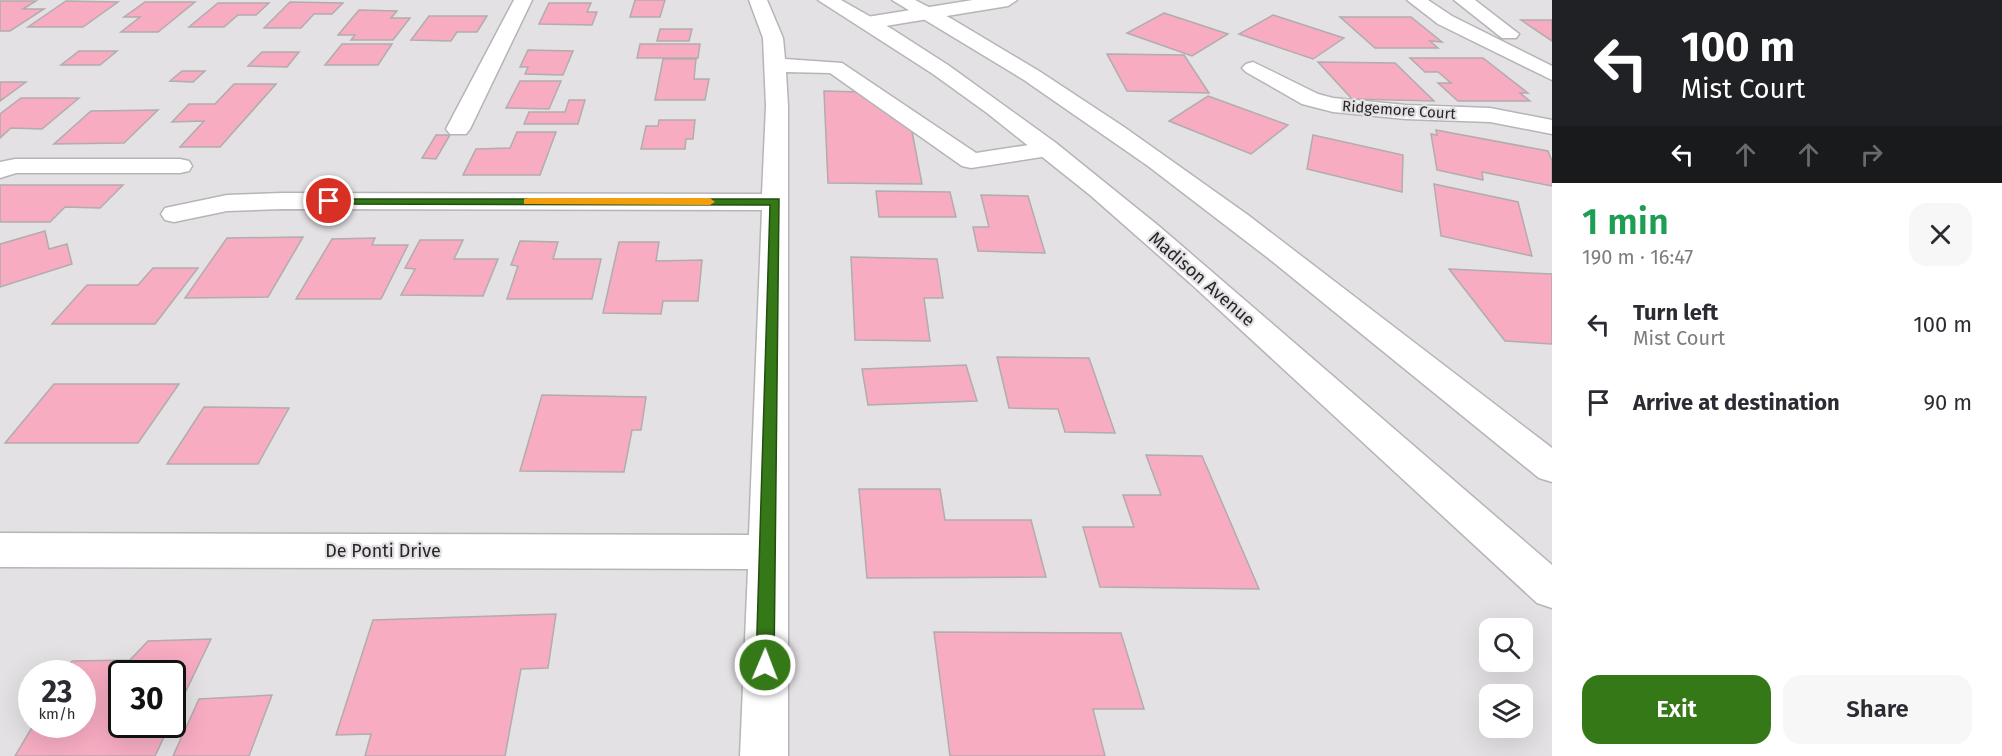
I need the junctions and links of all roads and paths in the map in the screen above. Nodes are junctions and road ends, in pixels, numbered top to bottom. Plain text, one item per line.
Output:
1 (523, 0) edge
2 (758, 0) edge
3 (827, 0) edge
4 (1008, 0) edge
5 (1416, 0) edge
6 (1463, 0) edge
7 (912, 6) edge
8 (867, 23) junction
9 (774, 51) junction
10 (1253, 68) dead end
11 (1550, 71) edge
12 (1552, 128) edge
13 (458, 129) dead end
14 (1048, 149) junction
15 (180, 166) dead end
16 (0, 170) edge
17 (775, 202) junction
18 (174, 214) dead end
19 (1552, 468) edge
20 (0, 550) edge
21 (766, 552) junction
22 (1552, 590) edge
23 (764, 756) edge

1 - 13 street
2 - 9 street
3 - 8 street, Madison Avenue
4 - 7 street
5 - 11 street
6 - 11 street
7 - 8 street
7 - 19 street
8 - 14 street, Madison Avenue
9 - 14 street
9 - 17 street
10 - 12 street, Ridgemore Court
14 - 22 street, Madison Avenue
15 - 16 street
17 - 18 street
17 - 21 street
20 - 21 street, De Ponti Drive
21 - 23 street

